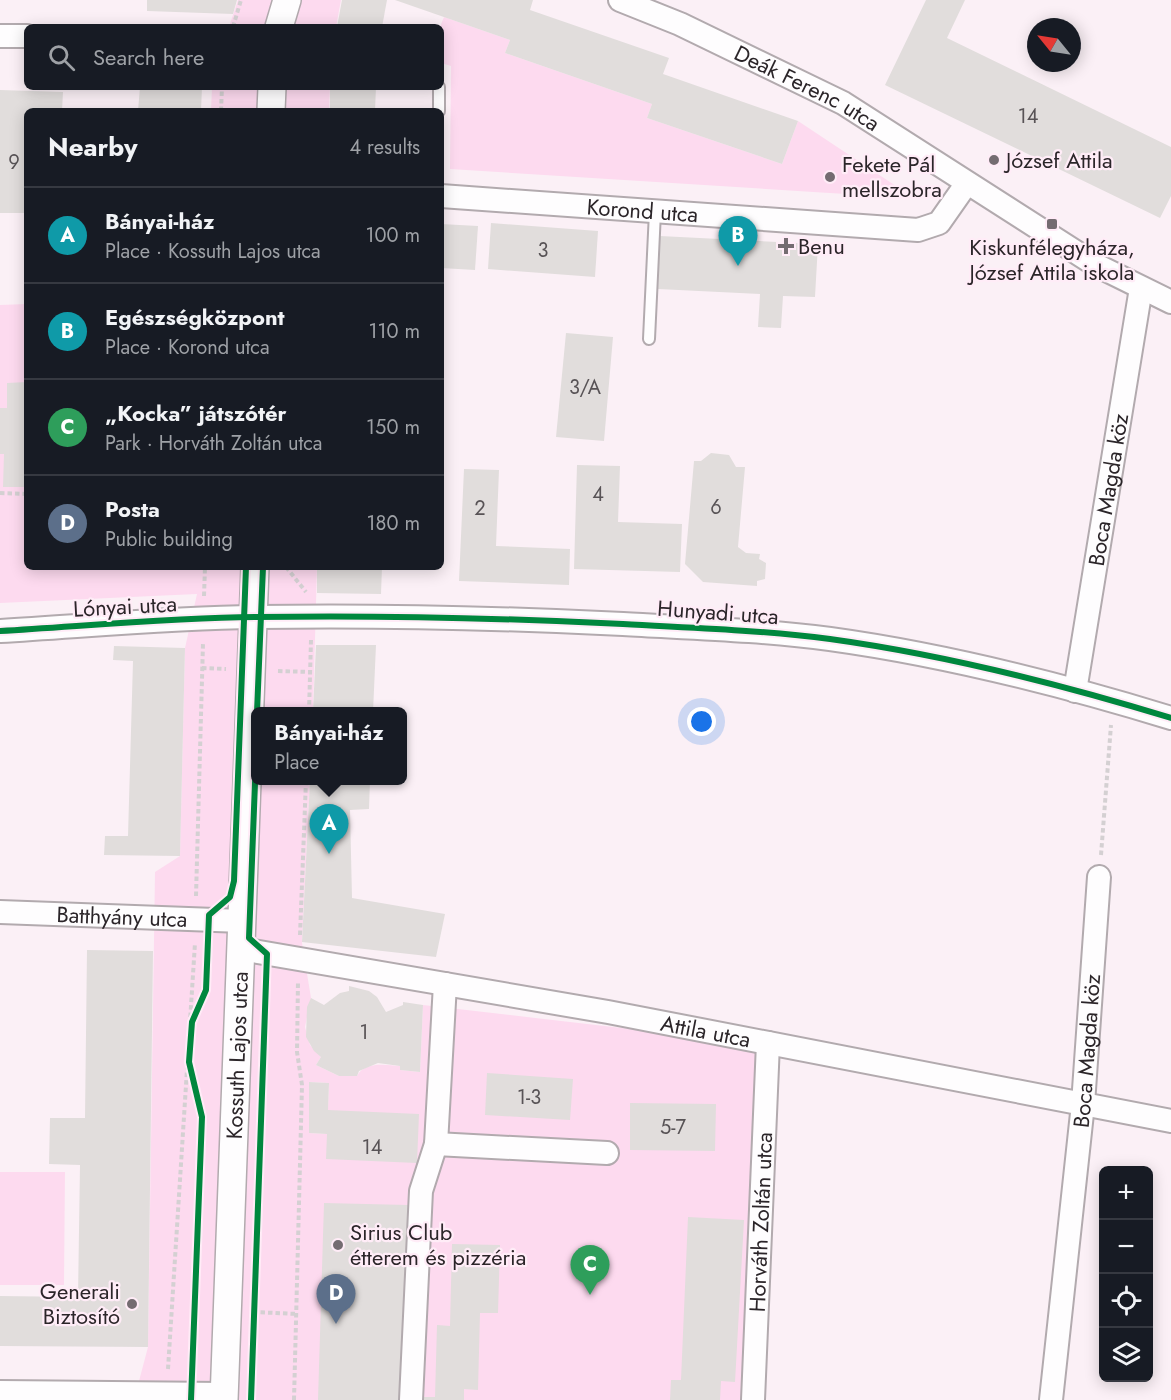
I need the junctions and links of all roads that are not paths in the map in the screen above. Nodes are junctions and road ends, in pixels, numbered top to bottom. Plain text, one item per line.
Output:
1 (287, 0) edge
2 (620, 0) edge
3 (280, 24) edge
4 (0, 36) edge
5 (24, 36) edge
6 (272, 90) edge
7 (439, 90) edge
8 (272, 108) edge
9 (439, 108) edge
10 (967, 183) junction
11 (444, 196) edge
12 (655, 212) junction
13 (1142, 288) junction
14 (1169, 297) edge
15 (649, 339) dead end
16 (255, 570) edge
17 (253, 617) junction
18 (0, 631) edge
19 (1075, 691) junction
20 (1171, 718) edge
21 (1099, 877) road end
22 (0, 912) edge
23 (242, 921) junction
24 (241, 949) junction
25 (445, 984) junction
26 (768, 1043) junction
27 (1083, 1104) junction
28 (1171, 1121) edge
29 (436, 1144) junction
30 (607, 1153) dead end
31 (0, 1392) edge
32 (224, 1397) edge
33 (411, 1400) edge
34 (753, 1400) edge
35 (1051, 1400) edge

1 - 3 street
2 - 10 street, Deák Ferenc utca
4 - 5 street
6 - 8 street
7 - 9 lane
10 - 12 street, Korond utca
10 - 13 street, Deák Ferenc utca
11 - 12 street, Korond utca
12 - 15 lane
13 - 14 street, Deák Ferenc utca
13 - 19 street, Boca Magda köz
16 - 17 street, Kossuth Lajos utca
17 - 18 street, Lónyai utca
17 - 19 street, Hunyadi utca
17 - 23 street, Kossuth Lajos utca
19 - 20 street, Hunyadi utca
21 - 27 street, Boca Magda köz
22 - 23 street, Batthyány utca
23 - 24 street, Kossuth Lajos utca
24 - 25 street, Attila utca
24 - 32 street, Kossuth Lajos utca
25 - 26 street, Attila utca
25 - 29 street
26 - 27 street, Attila utca
26 - 34 street, Horváth Zoltán utca
27 - 28 street, Attila utca
27 - 35 street, Boca Magda köz
29 - 30 street
29 - 33 street
31 - 32 street

